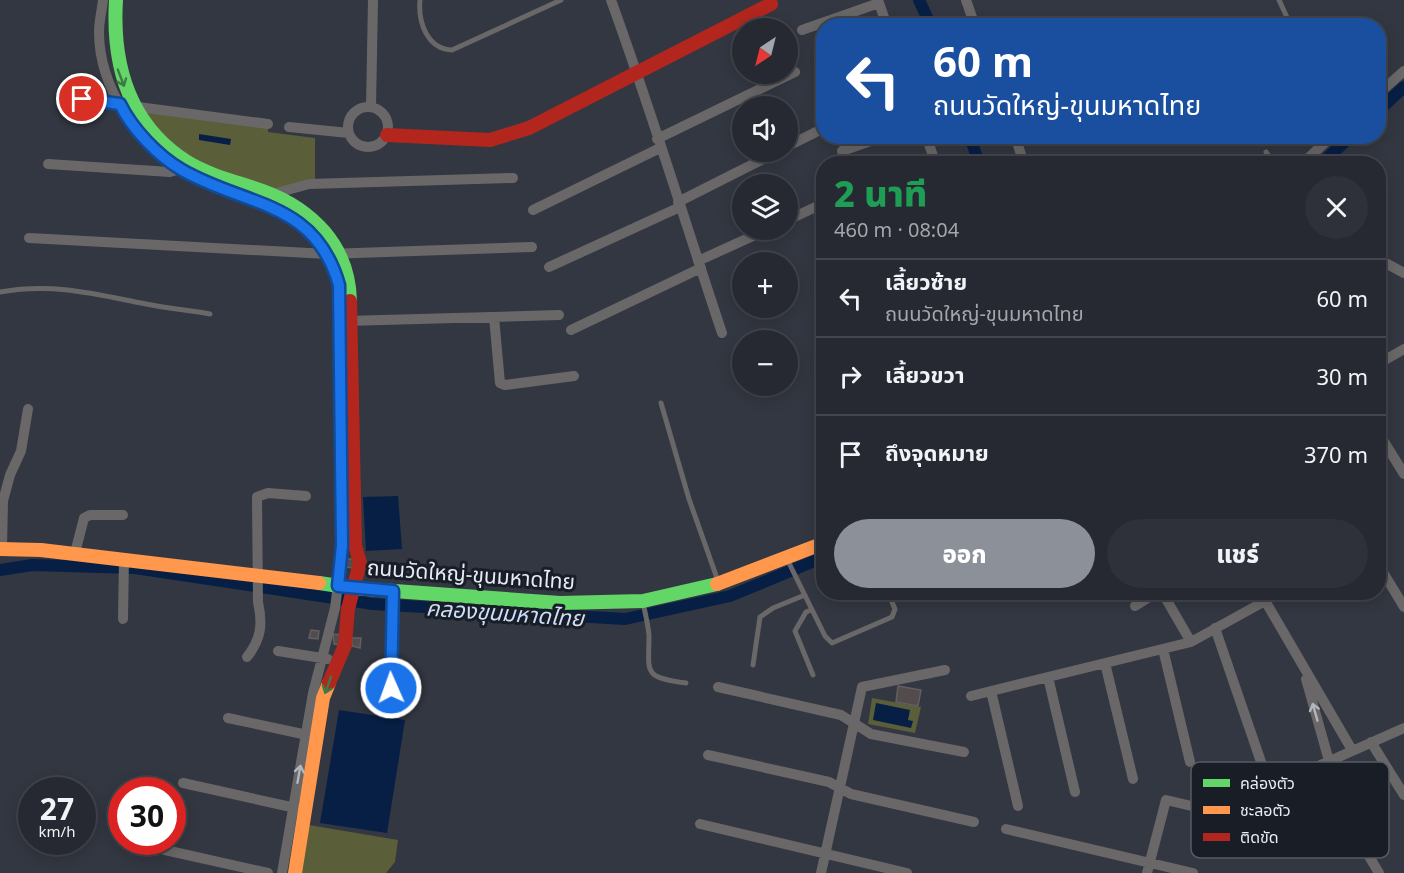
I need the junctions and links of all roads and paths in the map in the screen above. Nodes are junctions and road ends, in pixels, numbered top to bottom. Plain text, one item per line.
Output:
1 (103, 0) edge
2 (116, 0) edge
3 (373, 0) edge
4 (420, 0) edge
5 (561, 0) edge
6 (966, 0) edge
7 (1279, 0) edge
8 (612, 1) edge
9 (879, 1) edge
10 (771, 4) dead end
11 (834, 18) edge
12 (884, 18) edge
13 (972, 18) edge
14 (1287, 18) edge
15 (816, 25) edge
16 (802, 30) dead end
17 (1404, 71) edge
18 (638, 73) junction
19 (772, 84) edge
20 (1386, 87) edge
21 (63, 97) dead end
22 (126, 104) junction
23 (371, 107) junction
24 (268, 124) dead end
25 (289, 127) dead end
26 (816, 132) edge
27 (349, 133) junction
28 (387, 135) junction
29 (798, 141) edge
30 (659, 143) junction
31 (862, 144) edge
32 (1321, 144) edge
33 (842, 151) dead end
34 (1266, 152) dead end
35 (1269, 156) edge
36 (1310, 156) edge
37 (758, 162) edge
38 (48, 164) dead end
39 (185, 166) junction
40 (513, 178) dead end
41 (268, 198) junction
42 (679, 204) junction
43 (816, 207) edge
44 (533, 210) dead end
45 (798, 215) edge
46 (29, 238) dead end
47 (746, 240) edge
48 (532, 248) dead end
49 (341, 253) junction
50 (327, 254) junction
51 (699, 264) junction
52 (1386, 264) edge
53 (549, 267) dead end
54 (1404, 273) edge
55 (0, 292) edge
56 (210, 314) dead end
57 (559, 315) dead end
58 (494, 317) junction
59 (345, 321) junction
60 (571, 330) dead end
61 (722, 333) dead end
62 (1404, 349) edge
63 (1386, 359) edge
64 (574, 376) dead end
65 (661, 403) dead end
66 (28, 409) dead end
67 (1386, 445) edge
68 (1404, 474) edge
69 (306, 496) dead end
70 (123, 515) dead end
71 (349, 545) junction
72 (816, 547) edge
73 (1, 549) edge
74 (75, 554) junction
75 (124, 561) junction
76 (789, 562) junction
77 (1386, 577) edge
78 (259, 579) junction
79 (718, 583) junction
80 (338, 586) junction
81 (352, 588) junction
82 (805, 595) junction
83 (393, 596) junction
84 (892, 600) edge
85 (1144, 600) edge
86 (1167, 600) edge
87 (1257, 600) edge
88 (1264, 600) edge
89 (643, 604) junction
90 (1135, 606) dead end
91 (1404, 607) edge
92 (342, 609) junction
93 (811, 610) junction
94 (123, 619) dead end
95 (1215, 628) junction
96 (1191, 642) junction
97 (1163, 649) junction
98 (278, 651) dead end
99 (247, 657) dead end
100 (330, 659) junction
101 (1105, 663) junction
102 (1302, 664) junction
103 (753, 665) dead end
104 (945, 670) dead end
105 (813, 675) dead end
106 (1048, 677) junction
107 (686, 683) dead end
108 (718, 687) dead end
109 (391, 688) dead end
110 (991, 691) junction
111 (970, 696) dead end
112 (228, 718) dead end
113 (853, 723) junction
114 (1404, 728) edge
115 (311, 736) junction
116 (1371, 742) junction
117 (1352, 750) junction
118 (964, 752) dead end
119 (708, 755) dead end
120 (1329, 761) joint
121 (1190, 762) dead end
122 (1261, 762) edge
123 (1383, 762) edge
124 (1389, 771) edge
125 (1133, 779) dead end
126 (186, 784) edge
127 (839, 788) junction
128 (1076, 792) dead end
129 (1404, 795) edge
130 (1018, 806) dead end
131 (1191, 806) edge
132 (299, 809) junction
133 (974, 822) dead end
134 (700, 824) dead end
135 (1006, 829) dead end
136 (825, 854) junction
137 (186, 855) edge
138 (1370, 858) edge
139 (1149, 868) edge
140 (268, 873) edge
141 (282, 873) edge
142 (295, 873) edge
143 (821, 873) edge
144 (907, 873) edge
145 (1193, 873) edge
146 (1379, 873) edge

1 - 22 street
2 -> 22 street
3 - 23 street
4 - 5 lane
6 - 13 street
7 - 14 lane
8 - 18 street
9 - 11 street
9 - 12 street
10 - 18 street
15 - 16 street
17 - 20 street
18 - 28 street
18 - 30 street
19 - 30 street
21 - 22 street
22 - 24 street
22 - 39 street
23 - 27 street
23 - 28 street
25 - 27 street
26 - 29 street
27 - 28 street
30 - 42 street
30 - 44 street
31 - 33 street
32 - 36 street
34 - 35 lane
37 - 42 street
38 - 39 street
39 - 41 street
40 - 41 street
41 - 49 street
41 - 50 street
42 - 51 street
42 - 53 street
43 - 45 street
46 - 50 street
47 - 51 street
48 - 49 street
49 - 50 street
49 - 59 street
50 - 59 street
51 - 60 street
51 - 61 street
52 - 54 street
55 - 56 lane
57 - 58 street
58 - 59 street
58 - 64 street
59 - 71 street
62 - 63 street
65 - 79 lane
66 - 73 street
67 - 68 street
69 - 78 street
70 - 74 street
71 - 80 street
71 - 81 street
72 - 76 street, ถนนวัดใหญ่-ขุนมหาดไทย
73 - 74 street, ถนนวัดใหญ่-ขุนมหาดไทย
74 - 75 street, ถนนวัดใหญ่-ขุนมหาดไทย
75 - 78 street, ถนนวัดใหญ่-ขุนมหาดไทย
75 - 94 street
76 - 79 street, ถนนวัดใหญ่-ขุนมหาดไทย
76 - 82 lane
77 - 91 street
78 - 80 street, ถนนวัดใหญ่-ขุนมหาดไทย
78 - 99 street
79 - 89 street, ถนนวัดใหญ่-ขุนมหาดไทย
80 - 81 street, ถนนวัดใหญ่-ขุนมหาดไทย
80 - 92 street
81 - 83 street, ถนนวัดใหญ่-ขุนมหาดไทย
81 - 92 street
82 - 93 lane
82 - 103 lane
83 - 89 street, ถนนวัดใหญ่-ขุนมหาดไทย
83 - 109 street
84 - 93 lane
85 - 90 street
86 - 96 street
87 - 95 street
88 - 102 street
89 - 107 lane
92 - 100 street
93 - 105 lane
95 - 96 street
95 - 122 street
96 - 97 street
97 - 101 street
97 - 121 street
98 - 100 street
100 - 115 street
101 - 106 street
101 - 125 street
102 - 117 street
120 -> 102 street
104 - 113 street
106 - 110 street
106 - 128 street
108 - 113 street
110 - 111 street
110 - 130 street
112 - 115 street
113 - 118 street
113 - 127 street
114 - 116 street
115 - 132 street
116 - 117 street
116 - 123 street
117 - 120 street
119 - 127 street
124 - 129 street
126 - 132 street
127 - 133 street
127 - 136 street
131 - 139 street
132 - 141 street
132 - 142 street
134 - 136 street
135 - 139 street
136 - 143 street
136 - 144 street
137 - 140 street
138 - 146 street
139 - 145 street

